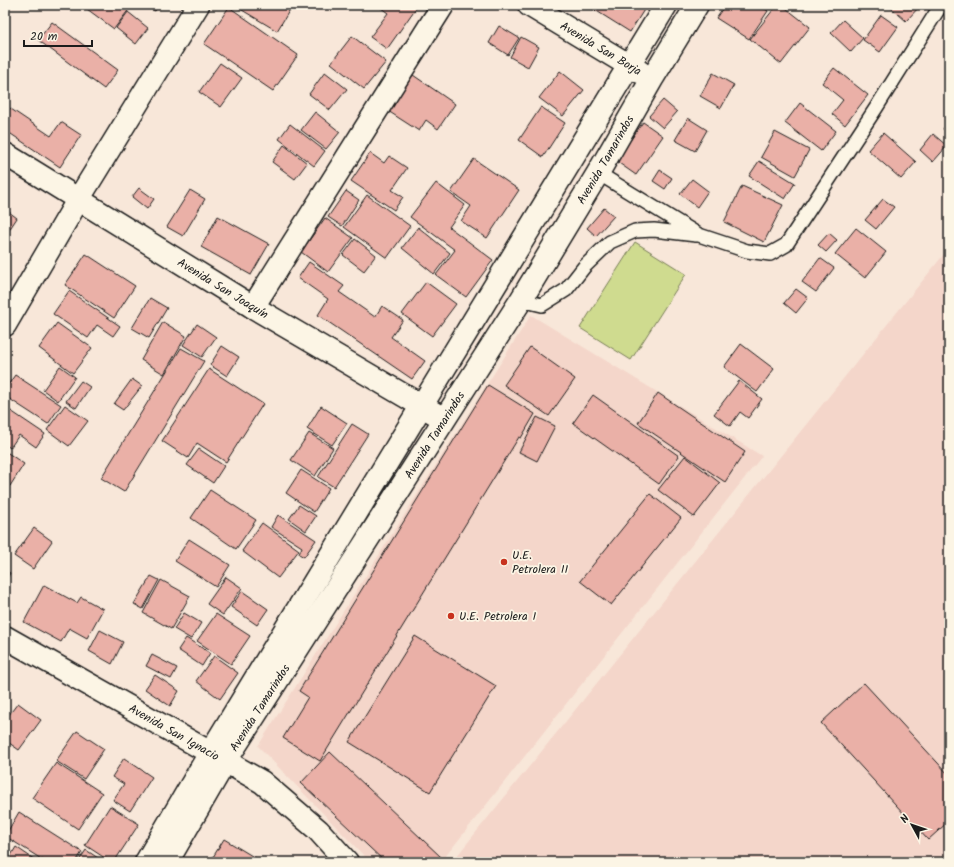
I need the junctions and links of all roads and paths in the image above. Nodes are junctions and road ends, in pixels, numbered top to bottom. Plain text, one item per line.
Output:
1 (198, 5) edge
2 (443, 5) edge
3 (529, 5) edge
4 (666, 5) edge
5 (697, 5) edge
6 (942, 5) edge
7 (628, 65) junction
8 (652, 79) junction
9 (5, 154) edge
10 (598, 173) junction
11 (78, 200) junction
12 (699, 235) junction
13 (520, 300) junction
14 (253, 307) junction
15 (5, 325) edge
16 (421, 406) junction
17 (443, 419) junction
18 (5, 636) edge
19 (218, 758) junction
20 (146, 862) edge
21 (167, 862) edge
22 (347, 862) edge

1 - 11 street
2 - 14 street
3 - 7 street, Avenida San Borja
4 - 7 street, Avenida Tamarindos
5 - 8 street, Avenida Tamarindos
6 - 12 lane
7 - 8 street, Avenida San Borja
7 - 16 street, Avenida Tamarindos
8 - 10 street, Avenida Tamarindos
9 - 11 street, Avenida San Joaquín
10 - 12 lane
10 - 13 street, Avenida Tamarindos
11 - 14 street, Avenida San Joaquín
11 - 15 street
12 - 13 lane
13 - 17 street, Avenida Tamarindos
14 - 16 street, Avenida San Joaquín
16 - 17 street, Avenida San Joaquín
16 - 19 street, Avenida Tamarindos
17 - 19 street, Avenida Tamarindos
18 - 19 street, Avenida San Ignacio
19 - 20 street, Avenida Tamarindos
19 - 21 street, Avenida Tamarindos
19 - 22 street, Avenida San Ignacio

